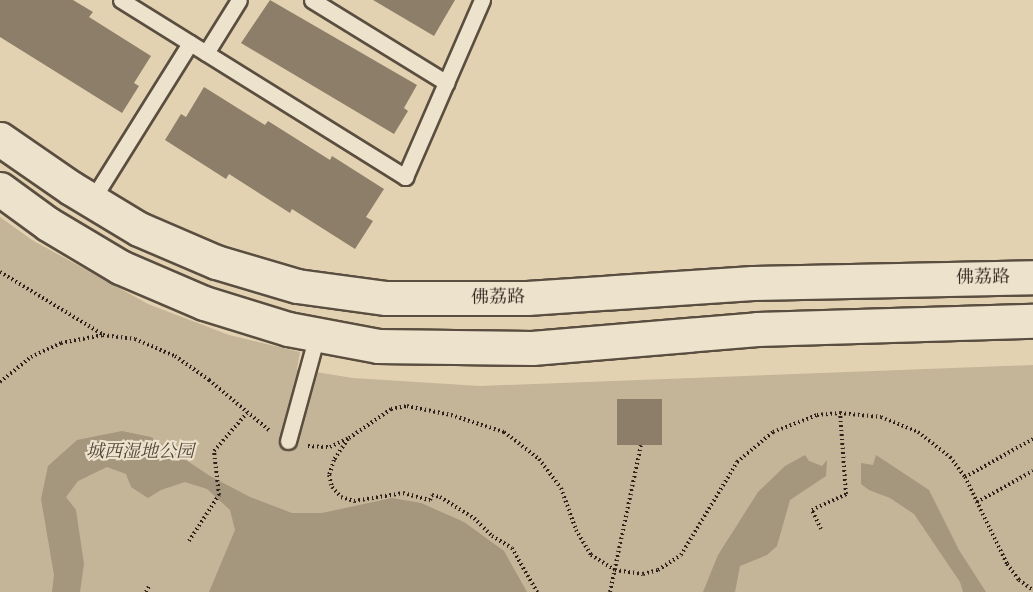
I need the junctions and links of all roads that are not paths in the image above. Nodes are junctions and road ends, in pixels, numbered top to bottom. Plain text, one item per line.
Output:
1 (121, 0) edge
2 (239, 0) edge
3 (312, 0) edge
4 (482, 0) edge
5 (190, 43) junction
6 (206, 53) junction
7 (447, 83) junction
8 (0, 139) edge
9 (0, 189) edge
10 (92, 200) junction
11 (1033, 277) edge
12 (1033, 321) edge
13 (317, 335) junction
14 (288, 441) road end

1 - 5 lane
2 - 6 lane
3 - 7 lane
4 - 7 lane
5 - 6 lane
5 - 10 lane
6 - 7 lane
8 - 10 main road, 佛荔路
9 - 13 main road
10 - 11 main road, 佛荔路
12 - 13 main road
13 - 14 lane

